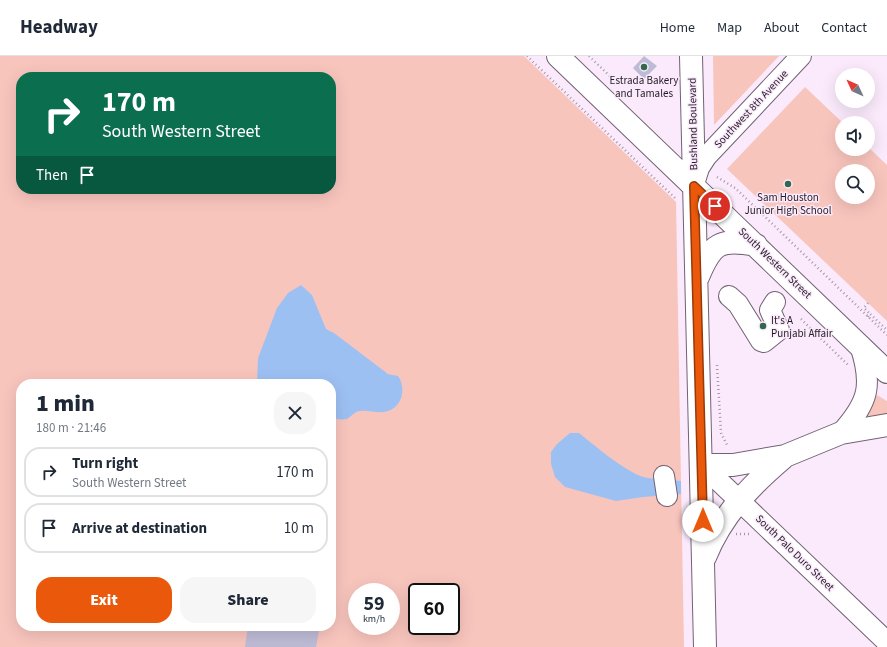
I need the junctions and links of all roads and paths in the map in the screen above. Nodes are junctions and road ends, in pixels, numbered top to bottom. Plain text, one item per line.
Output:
1 (527, 56) edge
2 (558, 56) edge
3 (589, 56) edge
4 (691, 56) edge
5 (801, 56) edge
6 (618, 84) dead end
7 (717, 177) dead end
8 (694, 186) junction
9 (678, 201) dead end
10 (756, 245) junction
11 (697, 280) junction
12 (729, 296) dead end
13 (775, 302) dead end
14 (868, 303) dead end
15 (869, 316) junction
16 (801, 319) dead end
17 (887, 330) edge
18 (887, 335) edge
19 (860, 345) junction
20 (717, 363) dead end
21 (852, 368) dead end
22 (887, 372) edge
23 (887, 425) edge
24 (841, 433) junction
25 (733, 451) dead end
26 (785, 456) junction
27 (702, 466) junction
28 (664, 476) dead end
29 (667, 496) dead end
30 (739, 500) junction
31 (704, 562) junction
32 (887, 642) edge
33 (705, 647) edge

1 - 9 path
2 - 8 main road, South Western Street
3 - 6 path
4 - 8 main road, Bushland Boulevard
5 - 8 street, Southwest 8th Avenue
7 - 15 path
8 - 10 main road, South Western Street
8 - 11 main road, Bushland Boulevard
10 - 11 main road
10 - 19 main road, South Western Street
11 - 27 main road, Bushland Boulevard
12 - 13 street
14 - 15 path
15 - 17 path
15 - 18 path
16 - 21 path
19 - 22 main road, South Western Street
19 - 24 street
20 - 25 path
23 - 24 main road
24 - 26 main road
26 - 27 main road
26 - 30 main road
27 - 30 street, South Palo Duro Street
27 - 31 main road, Bushland Boulevard
28 - 29 street
30 - 31 main road
30 - 32 street, South Palo Duro Street
31 - 33 main road, Bushland Boulevard

